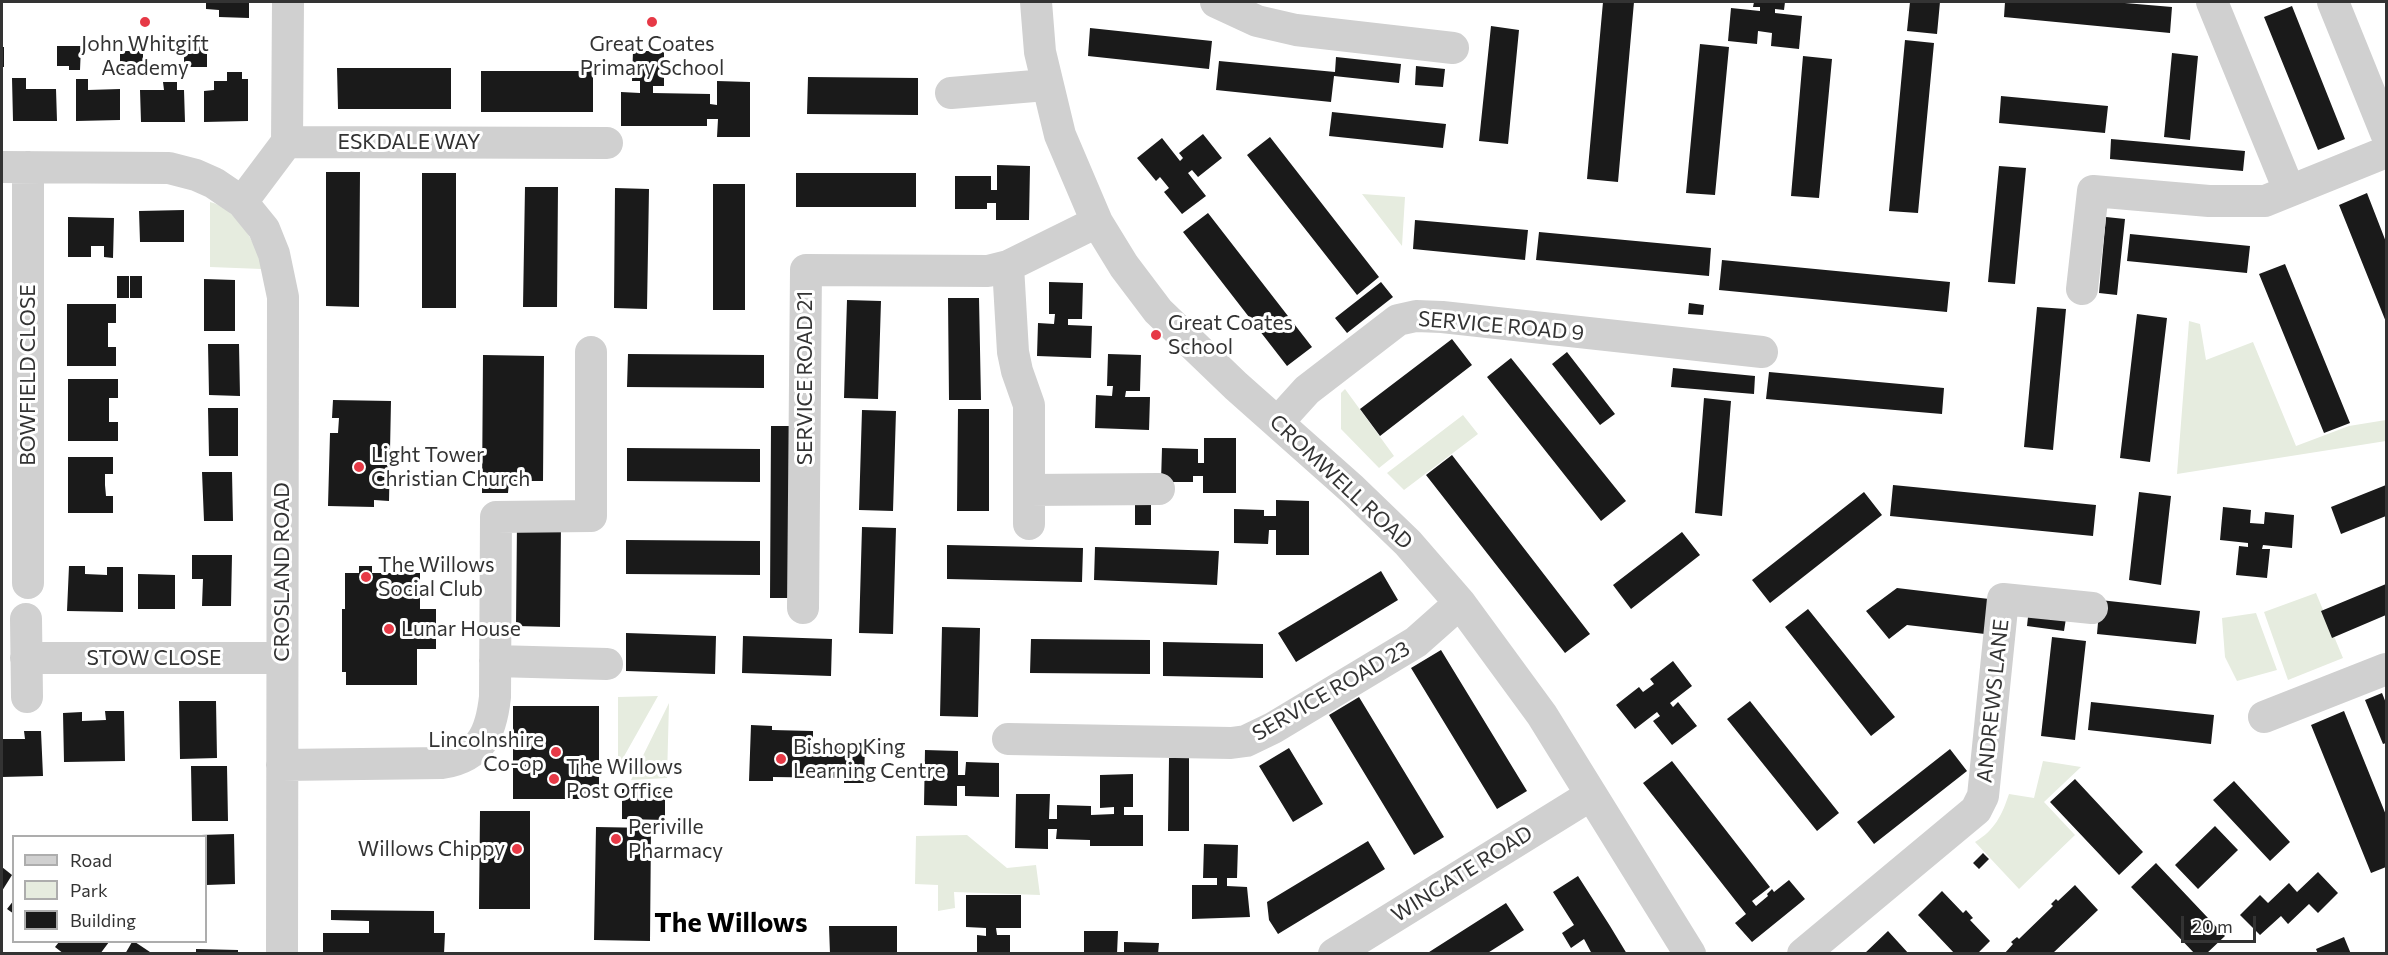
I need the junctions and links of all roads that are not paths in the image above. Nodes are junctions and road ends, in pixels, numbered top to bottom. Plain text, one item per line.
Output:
1 (288, 2) edge
2 (1036, 2) edge
3 (1216, 2) edge
4 (2212, 2) edge
5 (2333, 2) edge
6 (1453, 48) dead end
7 (1046, 85) junction
8 (951, 93) dead end
9 (2386, 133) edge
10 (286, 142) junction
11 (607, 143) dead end
12 (2386, 153) edge
13 (15, 167) edge
14 (2289, 190) junction
15 (242, 202) junction
16 (1097, 222) junction
17 (1008, 266) junction
18 (2082, 289) dead end
19 (591, 352) dead end
20 (1762, 352) dead end
21 (1278, 422) junction
22 (1159, 489) dead end
23 (1029, 490) junction
24 (1029, 524) dead end
25 (28, 583) dead end
26 (1460, 603) junction
27 (803, 608) dead end
28 (2092, 608) dead end
29 (27, 619) dead end
30 (26, 658) junction
31 (281, 658) junction
32 (495, 661) junction
33 (607, 664) dead end
34 (2386, 669) edge
35 (27, 697) dead end
36 (2264, 717) dead end
37 (1008, 739) dead end
38 (282, 765) junction
39 (1591, 795) junction
40 (1373, 943) edge
41 (282, 954) edge
42 (1334, 954) edge
43 (1690, 954) edge
44 (1803, 954) edge

1 - 10 street
2 - 7 street, CROMWELL ROAD
3 - 6 street
4 - 14 street
5 - 9 street
7 - 8 street
7 - 16 street, CROMWELL ROAD
10 - 11 street, ESKDALE WAY
10 - 15 street
12 - 14 street
13 - 15 street, CROSLAND ROAD
13 - 25 street, BOWFIELD CLOSE
14 - 18 street
15 - 31 street, CROSLAND ROAD
16 - 17 street, SERVICE ROAD 21
16 - 21 street, CROMWELL ROAD
17 - 23 street
17 - 27 street, SERVICE ROAD 21
19 - 32 street
20 - 21 street, SERVICE ROAD 9
21 - 26 street, CROMWELL ROAD
22 - 23 street
23 - 24 street
26 - 37 street, SERVICE ROAD 23
26 - 39 street, CROMWELL ROAD
28 - 44 street, ANDREWS LANE
29 - 30 street
30 - 31 street, STOW CLOSE
30 - 35 street
31 - 38 street, CROSLAND ROAD
32 - 33 street
32 - 38 street
34 - 36 street
38 - 41 street, CROSLAND ROAD
39 - 40 street, WINGATE ROAD
39 - 43 street, CROMWELL ROAD
40 - 42 street, WINGATE ROAD

